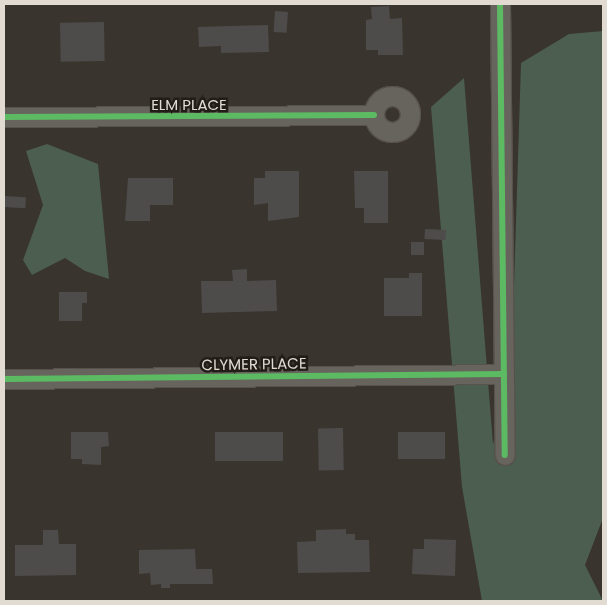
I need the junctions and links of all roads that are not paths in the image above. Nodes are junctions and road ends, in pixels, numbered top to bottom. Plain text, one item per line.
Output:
1 (500, 4) edge
2 (374, 115) dead end
3 (4, 117) edge
4 (504, 374) junction
5 (4, 379) edge
6 (505, 455) dead end

1 - 4 street
2 - 3 street, ELM PLACE
4 - 5 street, CLYMER PLACE
4 - 6 street

